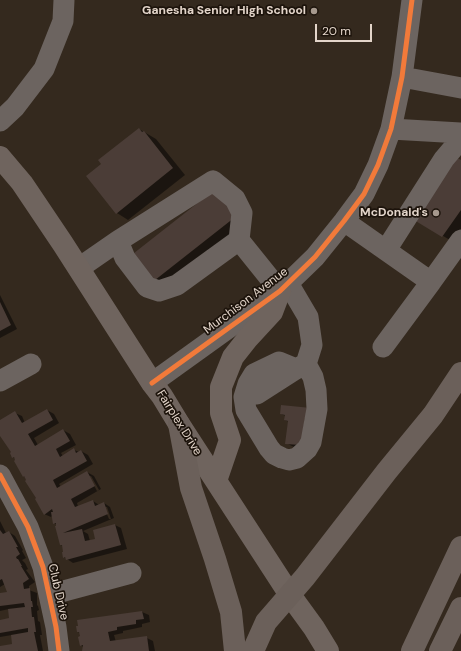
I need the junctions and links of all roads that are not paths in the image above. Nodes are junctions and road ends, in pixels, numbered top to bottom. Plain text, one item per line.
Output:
1 (64, 0) edge
2 (412, 0) edge
3 (402, 77) junction
4 (461, 88) edge
5 (0, 121) edge
6 (391, 129) junction
7 (461, 133) edge
8 (461, 144) edge
9 (0, 157) edge
10 (344, 221) junction
11 (239, 240) junction
12 (118, 241) junction
13 (458, 245) edge
14 (386, 250) junction
15 (79, 268) junction
16 (431, 282) junction
17 (284, 287) junction
18 (383, 347) dead end
19 (31, 364) dead end
20 (461, 373) edge
21 (0, 381) edge
22 (152, 383) junction
23 (257, 394) dead end
24 (178, 424) junction
25 (0, 477) edge
26 (216, 481) junction
27 (461, 547) edge
28 (131, 573) dead end
29 (49, 595) junction
30 (290, 595) junction
31 (461, 608) edge
32 (58, 651) edge
33 (235, 651) edge
34 (253, 651) edge
35 (328, 651) edge
36 (412, 651) edge
37 (440, 651) edge

1 - 5 street
2 - 3 street, Murchison Avenue
3 - 4 street
3 - 6 street, Murchison Avenue
6 - 7 street
6 - 10 street, Murchison Avenue
8 - 14 street
9 - 15 main road, Fairplex Drive
10 - 14 street
10 - 17 street, Murchison Avenue
11 - 12 street
11 - 12 street
11 - 17 street
12 - 15 street
13 - 16 street
14 - 16 street
15 - 22 main road, Fairplex Drive
16 - 18 street
17 - 22 street, Murchison Avenue
17 - 23 street
17 - 26 main road
19 - 21 street
20 - 30 highway
22 - 24 main road, Fairplex Drive
24 - 26 main road, Fairplex Drive
24 - 33 highway
25 - 29 street, Club Drive
26 - 30 main road, Fairplex Drive
27 - 36 highway
28 - 29 street
29 - 32 street, Club Drive
30 - 34 highway
30 - 35 main road, Fairplex Drive
31 - 37 highway

